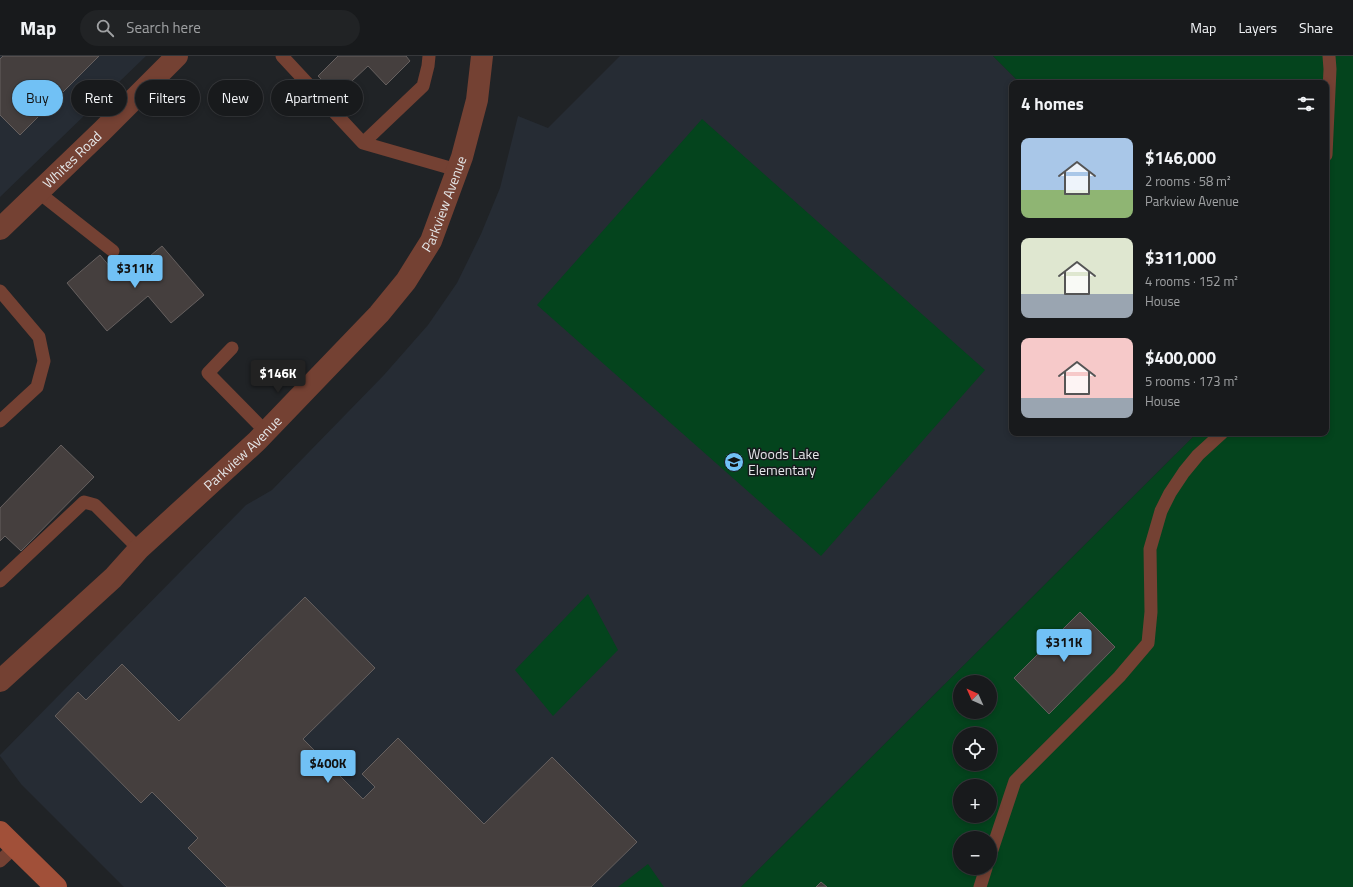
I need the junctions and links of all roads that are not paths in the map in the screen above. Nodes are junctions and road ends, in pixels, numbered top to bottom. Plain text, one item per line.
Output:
1 (177, 56) edge
2 (282, 56) edge
3 (429, 56) edge
4 (482, 56) edge
5 (1328, 56) edge
6 (1329, 90) edge
7 (363, 142) junction
8 (457, 170) junction
9 (38, 192) junction
10 (0, 229) edge
11 (113, 251) dead end
12 (0, 291) edge
13 (232, 348) dead end
14 (0, 421) edge
15 (265, 431) junction
16 (1219, 436) edge
17 (139, 549) junction
18 (0, 581) edge
19 (0, 681) edge
20 (997, 835) edge
21 (8, 839) edge
22 (0, 862) edge
23 (984, 875) edge
24 (56, 887) edge
25 (980, 887) edge

1 - 9 street, Whites Road
2 - 7 lane
3 - 7 lane
4 - 8 street, Parkview Avenue
5 - 6 lane
7 - 8 lane
8 - 15 street, Parkview Avenue
9 - 10 street, Whites Road
9 - 11 lane
12 - 14 lane
13 - 15 lane
15 - 17 street, Parkview Avenue
16 - 20 lane
17 - 18 lane
17 - 19 street, Parkview Avenue
21 - 22 lane
21 - 24 main road
23 - 25 lane

